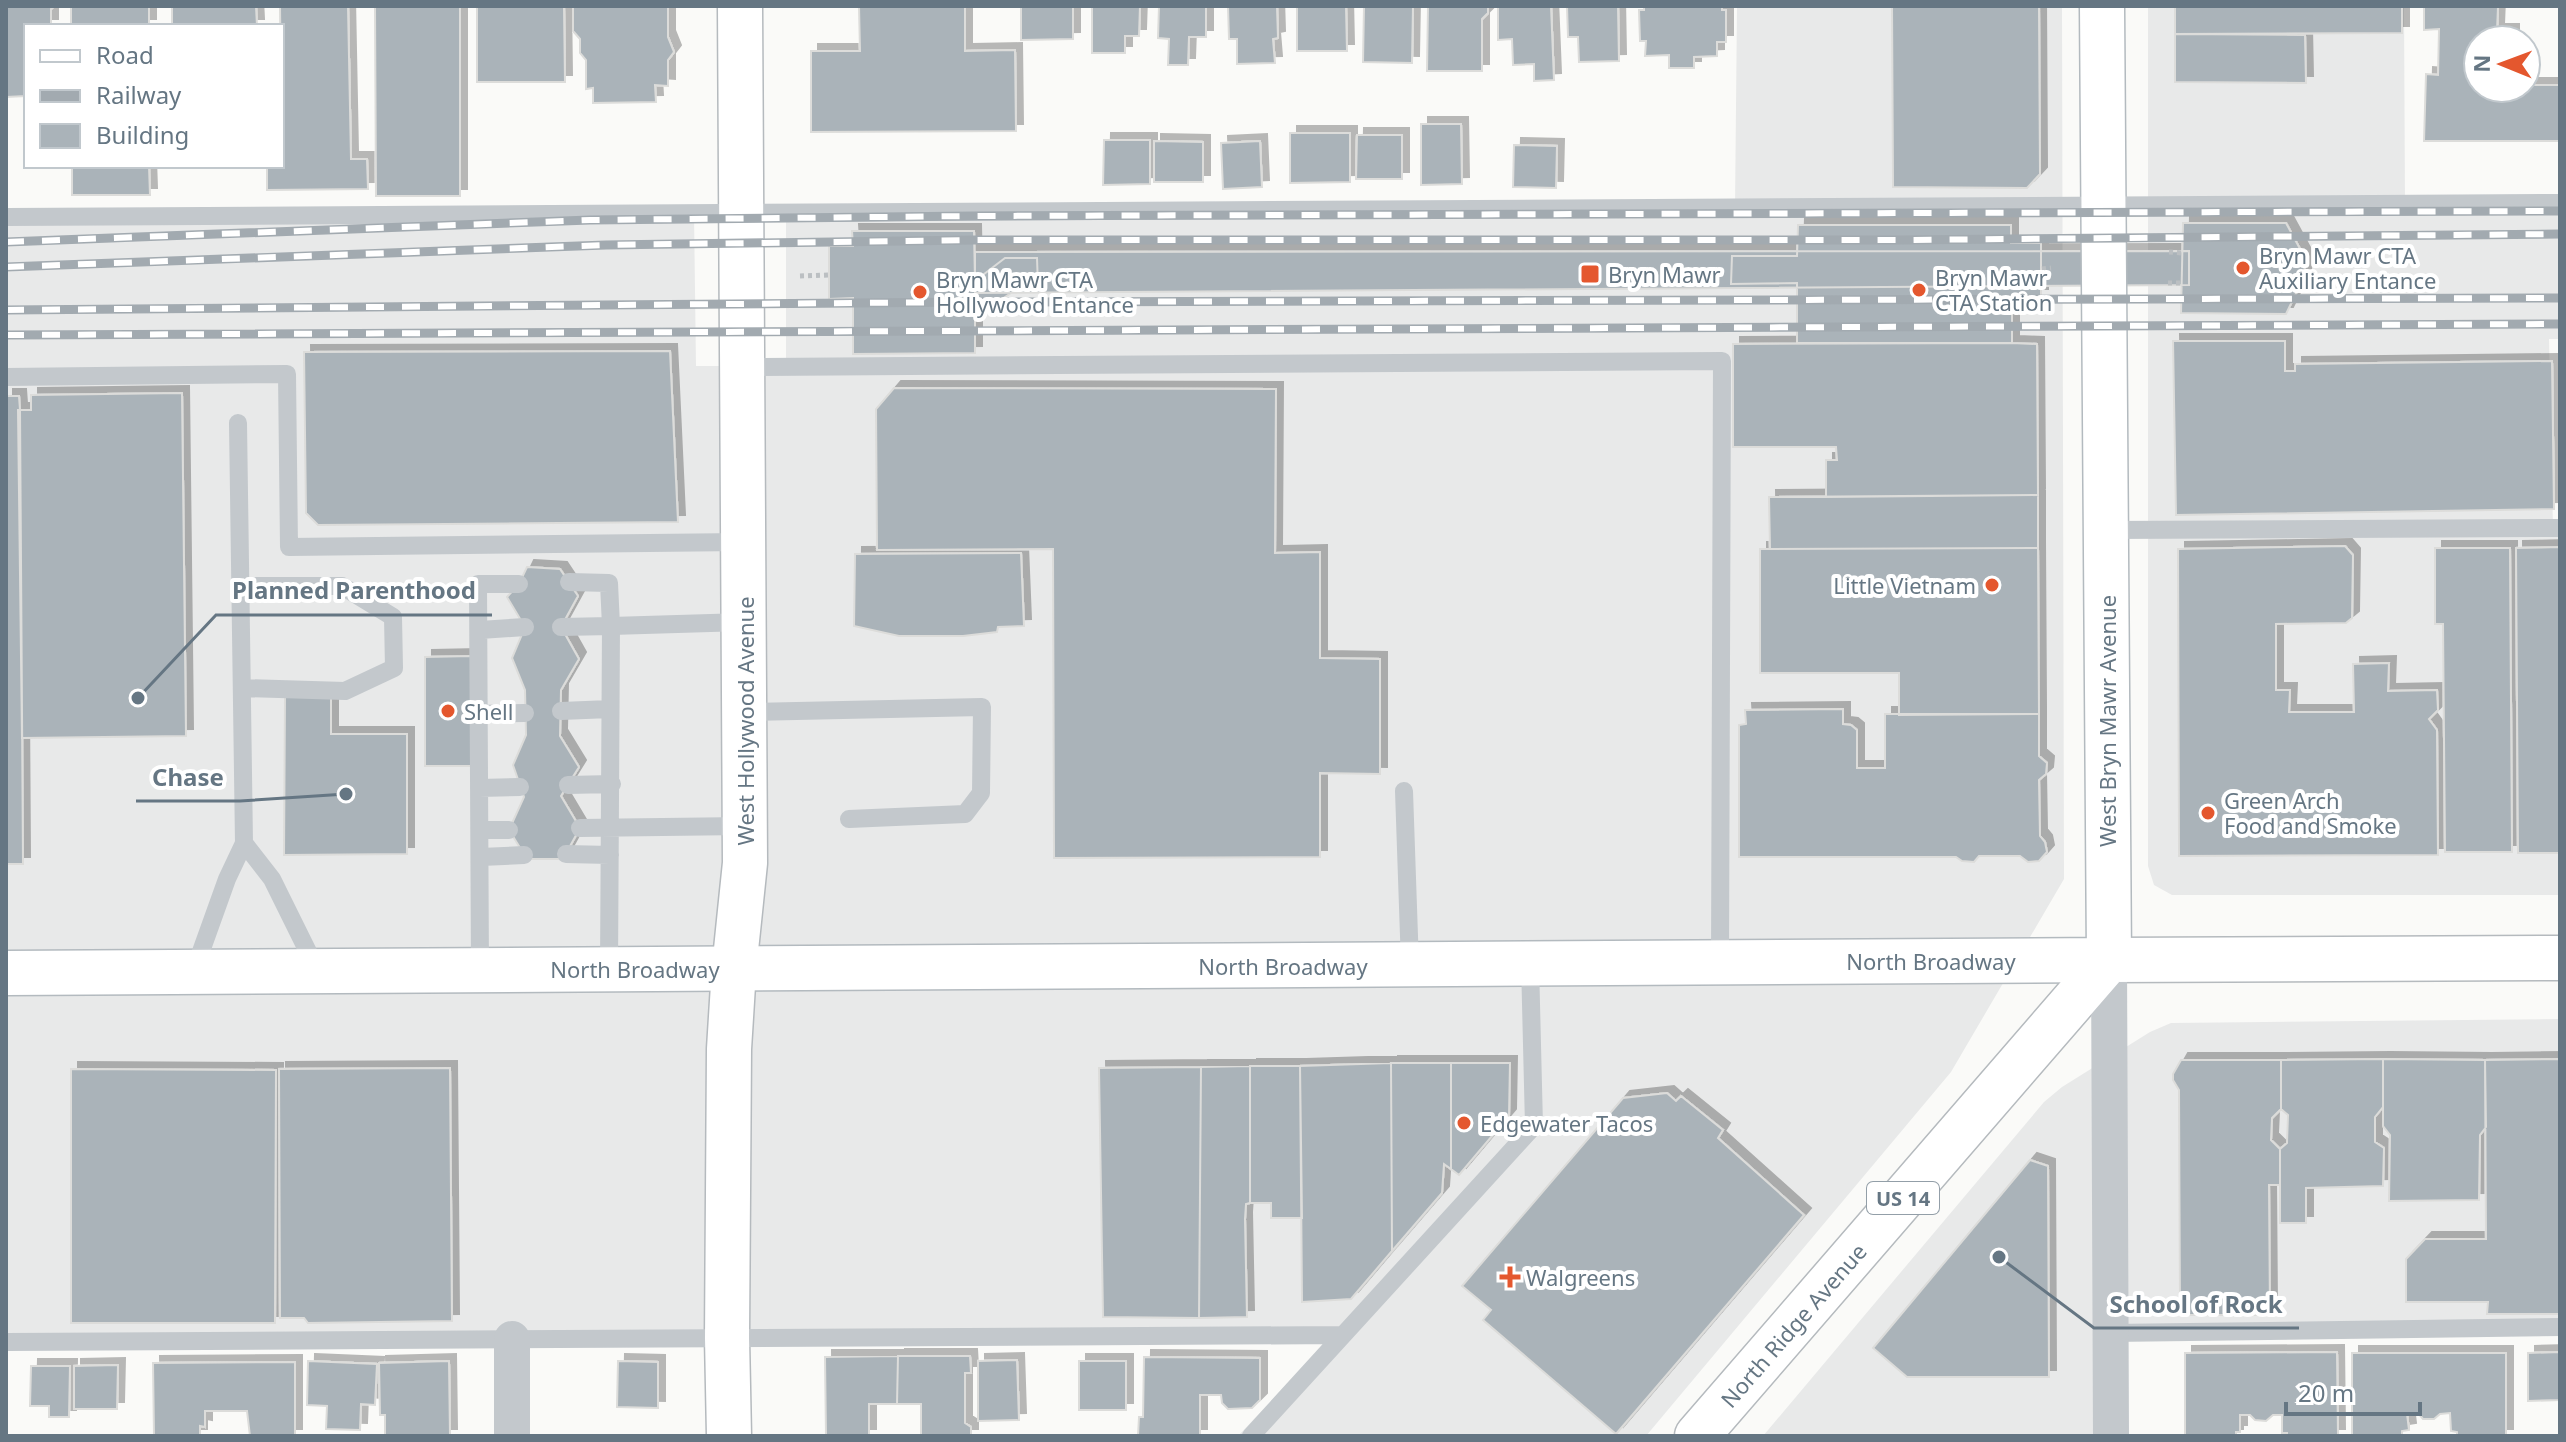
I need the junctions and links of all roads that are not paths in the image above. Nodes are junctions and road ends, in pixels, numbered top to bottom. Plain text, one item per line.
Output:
1 (740, 6) edge
2 (2102, 6) edge
3 (2560, 203) edge
4 (2103, 206) junction
5 (742, 213) junction
6 (6, 217) edge
7 (741, 367) junction
8 (6, 377) edge
9 (238, 423) dead end
10 (2560, 528) edge
11 (2106, 530) junction
12 (743, 542) junction
13 (569, 582) dead end
14 (519, 584) dead end
15 (239, 586) junction
16 (744, 622) junction
17 (611, 626) junction
18 (525, 627) dead end
19 (561, 627) dead end
20 (480, 630) junction
21 (242, 688) junction
22 (610, 709) junction
23 (561, 711) dead end
24 (745, 712) junction
25 (525, 713) dead end
26 (478, 714) junction
27 (612, 784) junction
28 (568, 785) dead end
29 (520, 787) dead end
30 (479, 788) junction
31 (1404, 791) dead end
32 (849, 819) dead end
33 (745, 826) junction
34 (580, 828) dead end
35 (612, 828) junction
36 (480, 830) junction
37 (509, 830) dead end
38 (244, 843) junction
39 (566, 854) dead end
40 (524, 855) dead end
41 (610, 855) junction
42 (481, 857) junction
43 (2560, 958) edge
44 (2109, 960) junction
45 (1720, 962) junction
46 (1530, 963) junction
47 (1410, 965) junction
48 (734, 969) junction
49 (480, 970) junction
50 (609, 970) junction
51 (317, 971) junction
52 (194, 972) junction
53 (6, 973) edge
54 (2560, 1327) edge
55 (2111, 1333) junction
56 (1342, 1335) junction
57 (727, 1338) junction
58 (512, 1339) junction
59 (6, 1342) edge
60 (512, 1436) edge
61 (729, 1436) edge
62 (1251, 1436) edge
63 (1697, 1436) edge
64 (2111, 1436) edge

1 - 5 main road, West Hollywood Avenue
2 - 4 main road, West Bryn Mawr Avenue
3 - 4 lane
4 - 5 lane
4 - 11 main road, West Bryn Mawr Avenue
5 - 6 lane
5 - 7 main road, West Hollywood Avenue
7 - 12 main road, West Hollywood Avenue
7 - 45 lane
8 - 12 lane
9 - 15 lane
10 - 11 lane
11 - 44 main road, West Bryn Mawr Avenue
12 - 16 main road, West Hollywood Avenue
13 - 17 lane
14 - 20 lane
15 - 21 lane
15 - 21 lane
16 - 17 lane
16 - 24 main road, West Hollywood Avenue
17 - 19 lane
17 - 22 lane
18 - 20 lane
20 - 26 lane
21 - 38 lane
22 - 23 lane
22 - 27 lane
24 - 32 lane
24 - 33 main road, West Hollywood Avenue
25 - 26 lane
26 - 30 lane
27 - 28 lane
27 - 35 lane
29 - 30 lane
30 - 36 lane
31 - 47 lane
33 - 35 lane
33 - 48 main road, West Hollywood Avenue
34 - 35 lane
35 - 41 lane
36 - 37 lane
36 - 42 lane
38 - 51 lane
38 - 52 lane
39 - 41 lane
40 - 42 lane
41 - 50 lane
42 - 49 lane
43 - 44 main road, North Broadway
44 - 45 main road, North Broadway
44 - 55 street, West Bryn Mawr Avenue
44 - 63 main road, North Ridge Avenue / US 14
45 - 46 main road, North Broadway
46 - 47 main road, North Broadway
46 - 56 lane
47 - 48 main road, North Broadway
48 - 50 main road, North Broadway
48 - 57 main road, West Hollywood Avenue
49 - 50 main road, North Broadway
49 - 51 main road, North Broadway
51 - 52 main road, North Broadway
52 - 53 main road, North Broadway
54 - 55 lane
55 - 64 street, West Bryn Mawr Avenue
56 - 57 lane
56 - 62 lane
57 - 58 lane
57 - 61 main road, West Hollywood Avenue
58 - 59 lane
58 - 60 street

